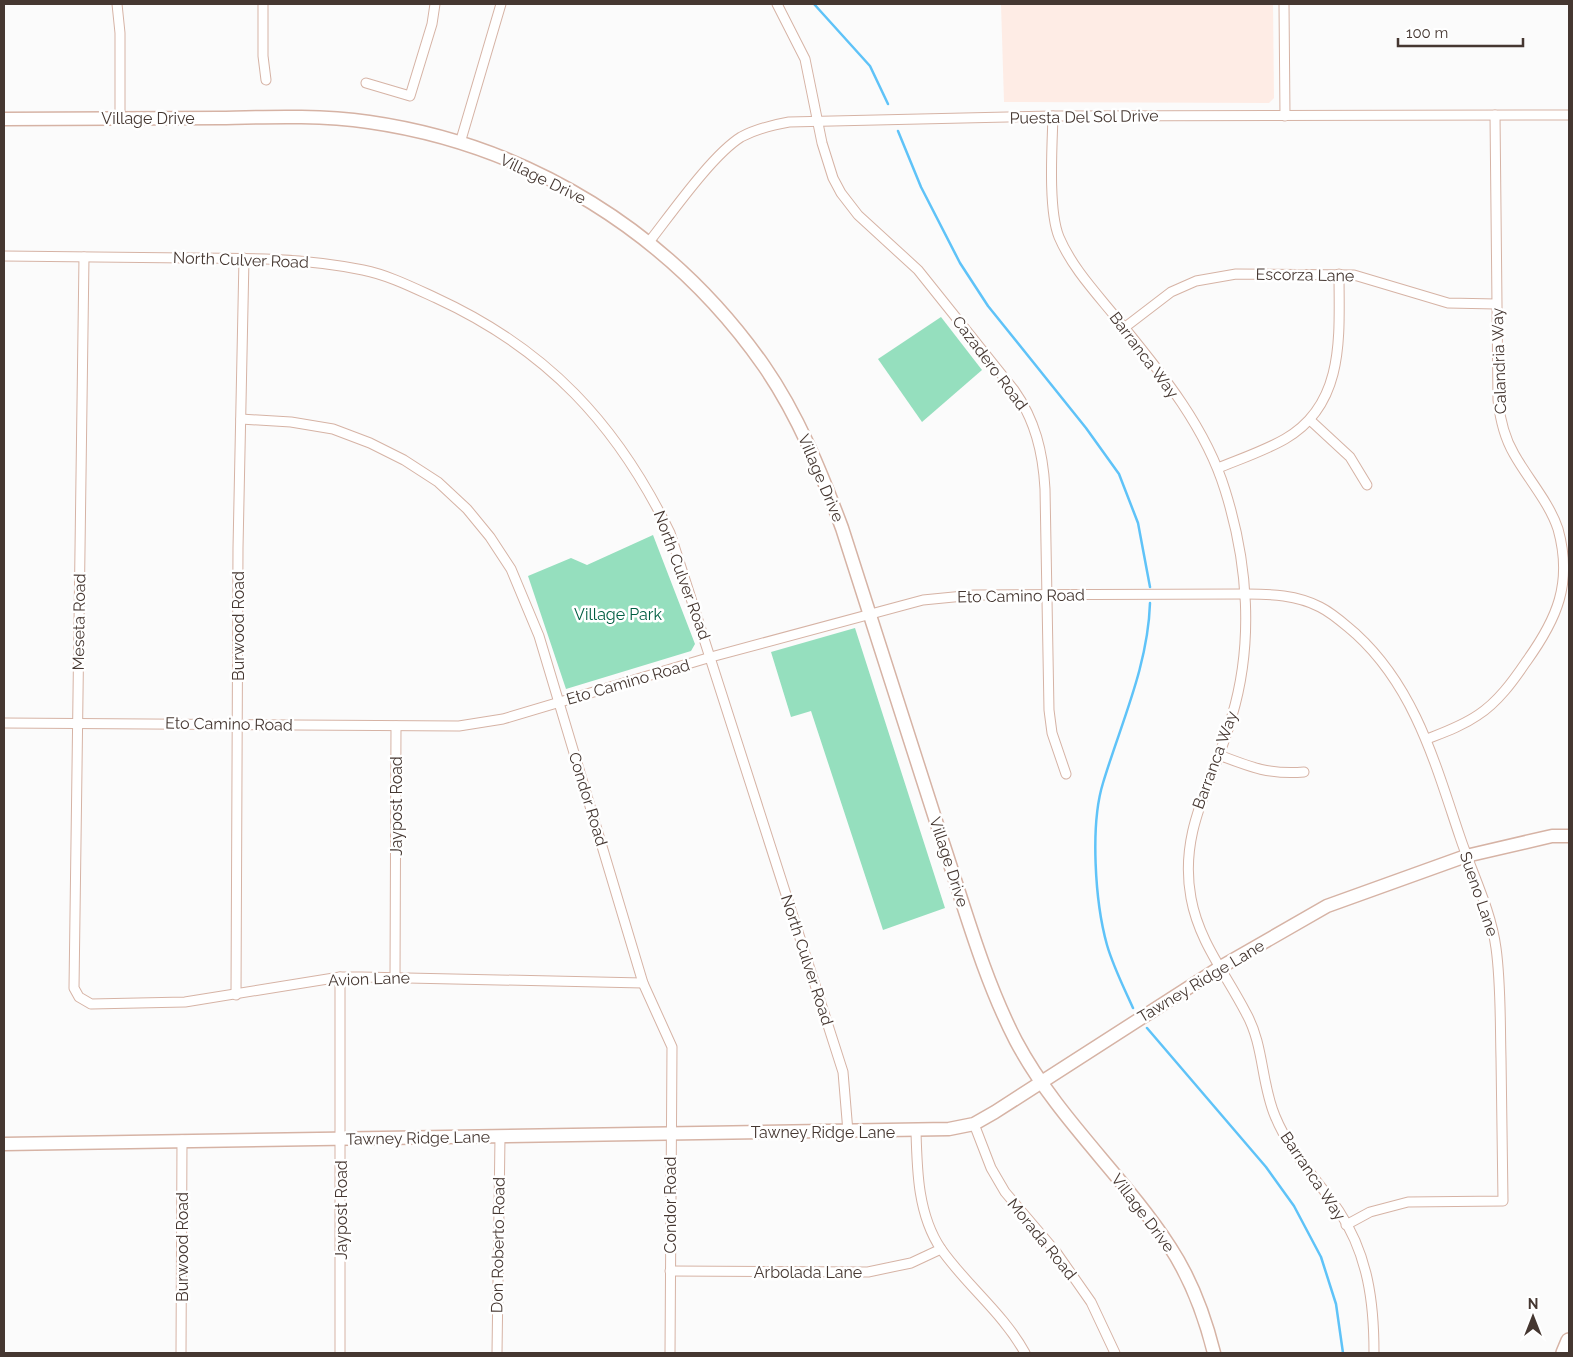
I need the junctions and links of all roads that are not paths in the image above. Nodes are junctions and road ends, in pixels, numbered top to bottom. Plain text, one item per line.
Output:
1 (116, 4) edge
2 (263, 4) edge
3 (435, 4) edge
4 (501, 4) edge
5 (777, 4) edge
6 (1284, 4) edge
7 (266, 80) dead end
8 (366, 83) dead end
9 (1495, 115) junction
10 (1569, 115) edge
11 (1053, 116) junction
12 (1285, 116) junction
13 (4, 119) edge
14 (120, 119) junction
15 (818, 122) junction
16 (460, 143) junction
17 (649, 242) junction
18 (4, 256) edge
19 (84, 257) junction
20 (244, 258) junction
21 (1340, 274) junction
22 (1496, 304) junction
23 (1124, 328) junction
24 (241, 419) junction
25 (1310, 420) junction
26 (1218, 468) junction
27 (1367, 485) dead end
28 (1246, 594) junction
29 (1048, 595) junction
30 (869, 613) junction
31 (711, 657) junction
32 (559, 702) junction
33 (77, 722) junction
34 (4, 723) edge
35 (238, 723) junction
36 (396, 726) junction
37 (1427, 739) junction
38 (1219, 755) junction
39 (1304, 772) dead end
40 (1066, 774) dead end
41 (1569, 836) edge
42 (1466, 856) junction
43 (1219, 968) junction
44 (395, 977) junction
45 (340, 978) junction
46 (643, 983) junction
47 (74, 988) joint
48 (236, 995) junction
49 (1040, 1082) junction
50 (974, 1124) junction
51 (916, 1131) junction
52 (848, 1132) junction
53 (671, 1133) junction
54 (500, 1137) junction
55 (341, 1139) junction
56 (182, 1140) junction
57 (4, 1144) edge
58 (1346, 1225) junction
59 (941, 1249) junction
60 (670, 1272) junction
61 (1569, 1341) edge
62 (181, 1353) edge
63 (340, 1353) edge
64 (497, 1353) edge
65 (670, 1353) edge
66 (1025, 1353) edge
67 (1115, 1353) edge
68 (1214, 1353) edge
69 (1374, 1353) edge
70 (1564, 1353) edge

1 - 14 street
2 - 7 street
3 - 8 street
4 - 16 street
5 - 15 street, Cazadero Road
6 - 12 street
9 - 10 street, Puesta Del Sol Drive
9 - 12 street, Puesta Del Sol Drive
9 - 22 street, Calandria Way
11 - 12 street, Puesta Del Sol Drive
11 - 15 street, Puesta Del Sol Drive
11 - 23 street, Barranca Way
13 - 14 main road, Village Drive
14 - 16 main road, Village Drive
15 - 17 street, Puesta Del Sol Drive
15 - 29 street, Cazadero Road
16 - 17 main road, Village Drive
17 - 30 main road, Village Drive
18 - 19 street, North Culver Road
19 - 20 street, North Culver Road
19 - 33 street, Meseta Road
20 - 24 street, Burwood Road
20 - 31 street, North Culver Road
21 - 22 street, Escorza Lane
21 - 23 street, Escorza Lane
21 - 25 street
22 - 37 street, Calandria Way
23 - 26 street, Barranca Way
24 - 32 street, Condor Road
24 - 35 street, Burwood Road
25 - 26 street
25 - 27 street
26 - 28 street, Barranca Way
28 - 29 street, Eto Camino Road
28 - 37 street, Sueno Lane
28 - 38 street, Barranca Way
29 - 30 street, Eto Camino Road
29 - 40 street, Cazadero Road
30 - 31 street, Eto Camino Road
30 - 49 main road, Village Drive
31 - 32 street, Eto Camino Road
31 - 52 street, North Culver Road
32 - 36 street, Eto Camino Road
32 - 46 street, Condor Road
33 - 34 street, Eto Camino Road
33 - 35 street, Eto Camino Road
33 - 47 street, Meseta Road
35 - 36 street, Eto Camino Road
35 - 48 street, Burwood Road
36 - 44 street, Jaypost Road
37 - 42 street, Sueno Lane
38 - 39 street
38 - 43 street, Barranca Way
41 - 42 main road, Tawney Ridge Lane
42 - 43 main road, Tawney Ridge Lane
42 - 58 street, Sueno Lane
43 - 49 main road, Tawney Ridge Lane
43 - 58 street, Barranca Way
44 - 45 street, Avion Lane
44 - 46 street, Avion Lane
45 - 48 street, Avion Lane
45 - 55 street, Jaypost Road
46 - 53 street, Condor Road
47 - 48 street, Avion Lane
49 - 50 main road, Tawney Ridge Lane
49 - 68 main road, Village Drive
50 - 51 main road, Tawney Ridge Lane
50 - 67 street, Morada Road
51 - 52 main road, Tawney Ridge Lane
51 - 59 street
52 - 53 main road, Tawney Ridge Lane
53 - 54 main road, Tawney Ridge Lane
53 - 60 street, Condor Road
54 - 55 main road, Tawney Ridge Lane
54 - 64 street, Don Roberto Road
55 - 56 main road, Tawney Ridge Lane
55 - 63 street, Jaypost Road
56 - 57 main road, Tawney Ridge Lane
56 - 62 street, Burwood Road
58 - 69 street, Barranca Way
59 - 60 street, Arbolada Lane
59 - 66 street
60 - 65 street, Condor Road
61 - 70 highway

